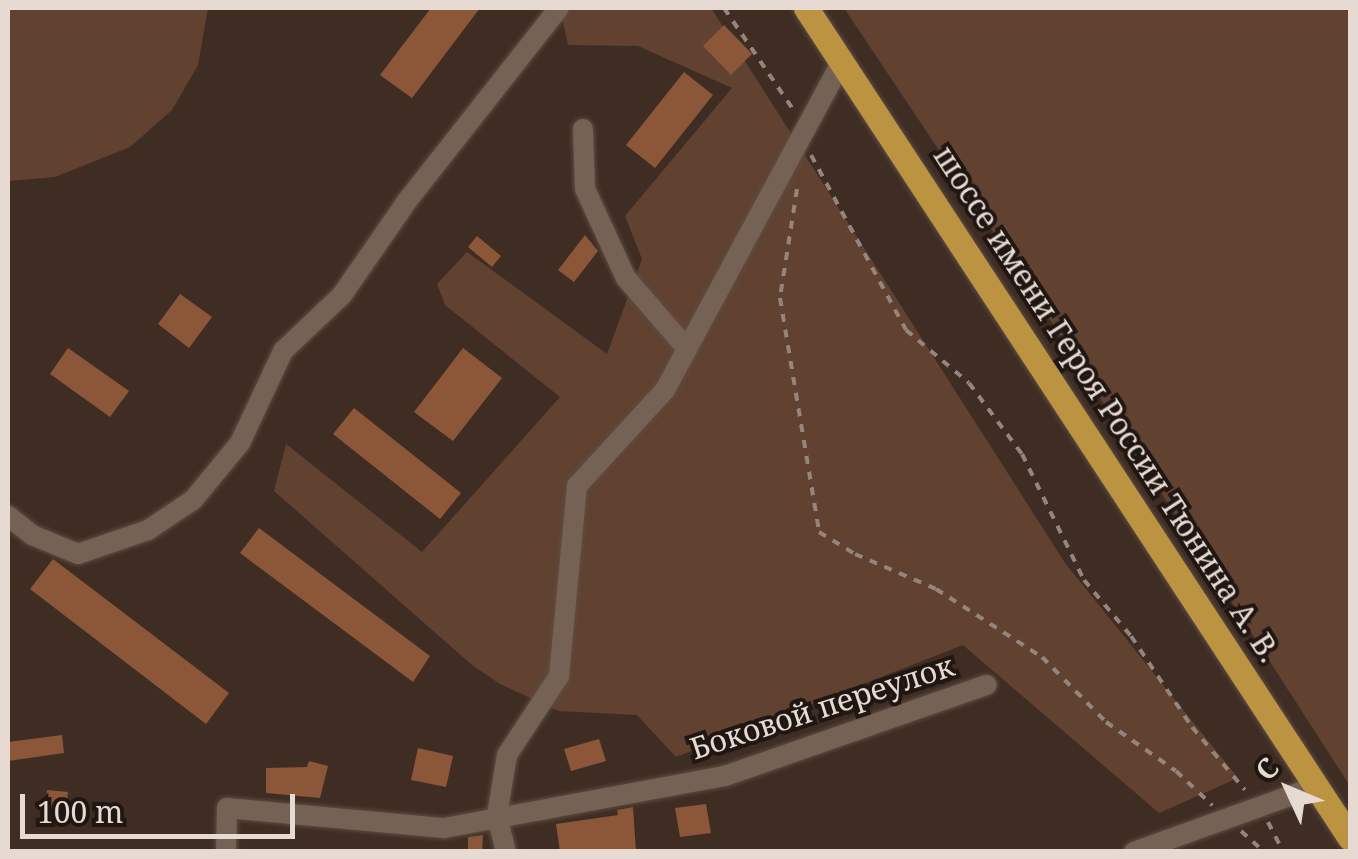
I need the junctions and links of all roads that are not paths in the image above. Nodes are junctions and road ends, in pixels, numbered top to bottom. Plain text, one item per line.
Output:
1 (559, 8) edge
2 (806, 8) edge
3 (843, 60) junction
4 (583, 129) dead end
5 (687, 349) junction
6 (8, 516) edge
7 (988, 685) dead end
8 (1318, 786) junction
9 (497, 815) junction
10 (1350, 838) edge
11 (226, 852) edge
12 (506, 852) edge
13 (1134, 852) edge

1 - 6 street
2 - 3 main road, шоссе имени Героя России Тюнина А. В.
3 - 5 street
3 - 8 main road, шоссе имени Героя России Тюнина А. В.
4 - 5 street
5 - 9 street
7 - 9 street, Боковой переулок
8 - 10 main road, шоссе имени Героя России Тюнина А. В.
8 - 13 street
9 - 11 street, Боковой переулок
9 - 12 street

